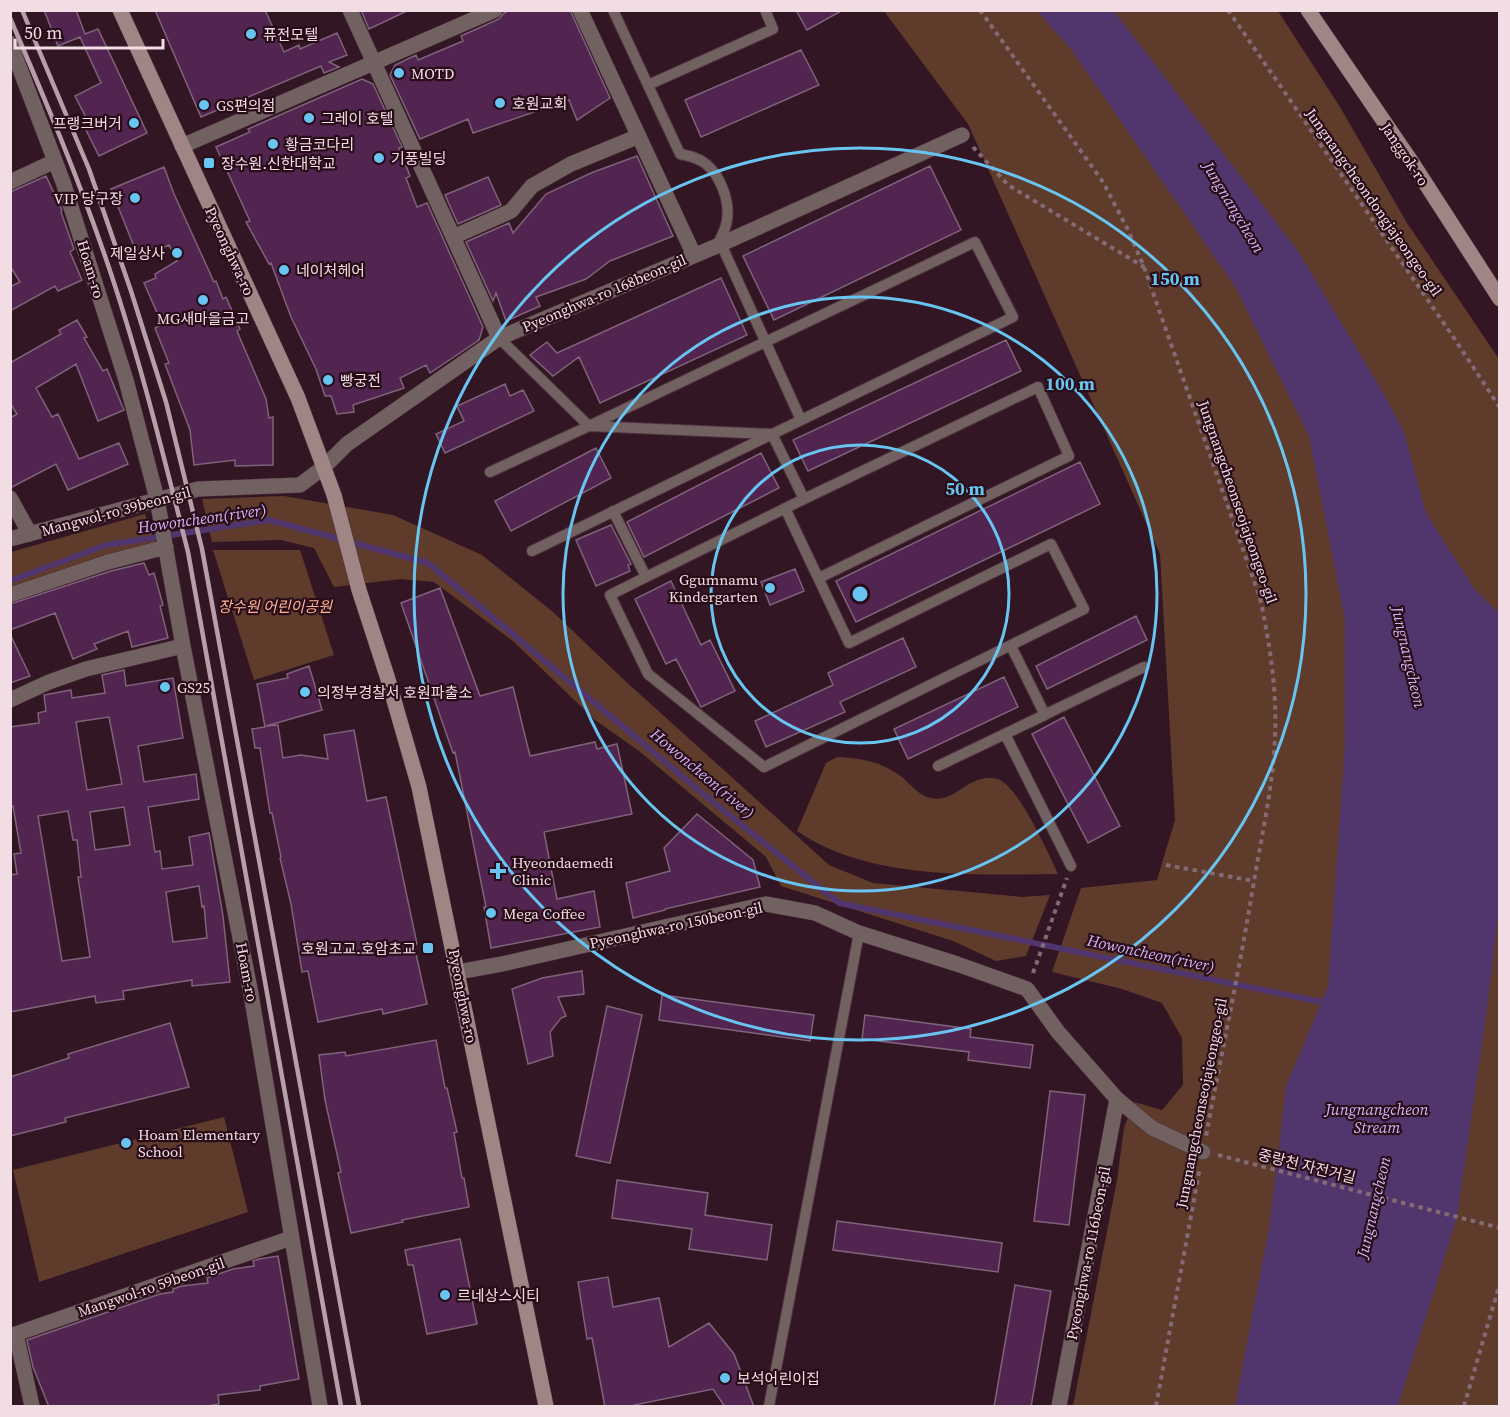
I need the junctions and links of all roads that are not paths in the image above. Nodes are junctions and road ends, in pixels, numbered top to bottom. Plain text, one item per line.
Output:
1 (120, 10) edge
2 (350, 10) edge
3 (495, 10) edge
4 (579, 10) edge
5 (613, 10) edge
6 (765, 10) edge
7 (1308, 10) edge
8 (10, 43) edge
9 (374, 63) junction
10 (648, 85) junction
11 (962, 135) road end
12 (639, 136) junction
13 (182, 146) junction
14 (55, 161) junction
15 (10, 182) edge
16 (453, 237) junction
17 (719, 245) junction
18 (694, 255) junction
19 (1500, 299) edge
20 (499, 338) junction
21 (766, 343) junction
22 (801, 420) junction
23 (589, 426) junction
24 (772, 434) junction
25 (324, 467) junction
26 (490, 472) dead end
27 (10, 498) edge
28 (157, 499) junction
29 (804, 499) junction
30 (785, 508) junction
31 (613, 511) junction
32 (30, 534) junction
33 (10, 539) edge
34 (166, 543) junction
35 (532, 551) dead end
36 (646, 577) junction
37 (819, 578) junction
38 (10, 595) edge
39 (183, 646) junction
40 (1011, 646) junction
41 (1144, 667) dead end
42 (10, 700) edge
43 (1005, 734) junction
44 (1071, 867) road end
45 (859, 933) junction
46 (458, 972) junction
47 (1117, 1099) junction
48 (1208, 1153) road end
49 (291, 1238) junction
50 (13, 1335) edge
51 (315, 1405) edge
52 (32, 1407) edge
53 (546, 1407) edge
54 (769, 1407) edge
55 (1059, 1407) edge

1 - 13 main road, Pyeonghwa-ro
2 - 9 street
3 - 9 street
4 - 12 street, Pyeonghwa-ro 168beon-gil
5 - 10 lane
6 - 10 lane
7 - 19 main road, Janggok-ro
8 - 14 street, Hoam-ro
9 - 13 street
9 - 16 street
10 - 17 lane
11 - 17 street
12 - 16 street
12 - 18 street, Pyeonghwa-ro 168beon-gil
13 - 25 main road, Pyeonghwa-ro
14 - 15 street
14 - 28 street, Hoam-ro
16 - 20 street
17 - 18 street
17 - 21 lane
18 - 20 street, Pyeonghwa-ro 168beon-gil
20 - 23 lane
20 - 25 street, Pyeonghwa-ro 168beon-gil
21 - 22 lane
21 - 22 lane
21 - 23 lane
22 - 24 lane
23 - 24 lane
23 - 26 lane
24 - 29 lane
24 - 31 lane
25 - 28 street, Mangwol-ro 39beon-gil
25 - 46 main road, Pyeonghwa-ro
27 - 32 street
28 - 32 street, Mangwol-ro 39beon-gil
28 - 34 street, Hoam-ro
29 - 30 lane
29 - 37 lane
30 - 36 lane
30 - 37 lane
31 - 35 lane
31 - 36 lane
32 - 33 street, Mangwol-ro 39beon-gil
34 - 38 street
34 - 39 street, Hoam-ro
36 - 40 lane
37 - 40 lane
39 - 42 street
39 - 49 street, Hoam-ro
40 - 43 lane
41 - 43 lane
43 - 44 lane
45 - 46 street, Pyeonghwa-ro 150beon-gil
45 - 47 street, Pyeonghwa-ro 150beon-gil
45 - 54 lane
46 - 53 main road, Pyeonghwa-ro
47 - 48 street
47 - 55 street, Pyeonghwa-ro 116beon-gil
49 - 50 street, Mangwol-ro 59beon-gil
49 - 51 street, Hoam-ro
50 - 52 street

